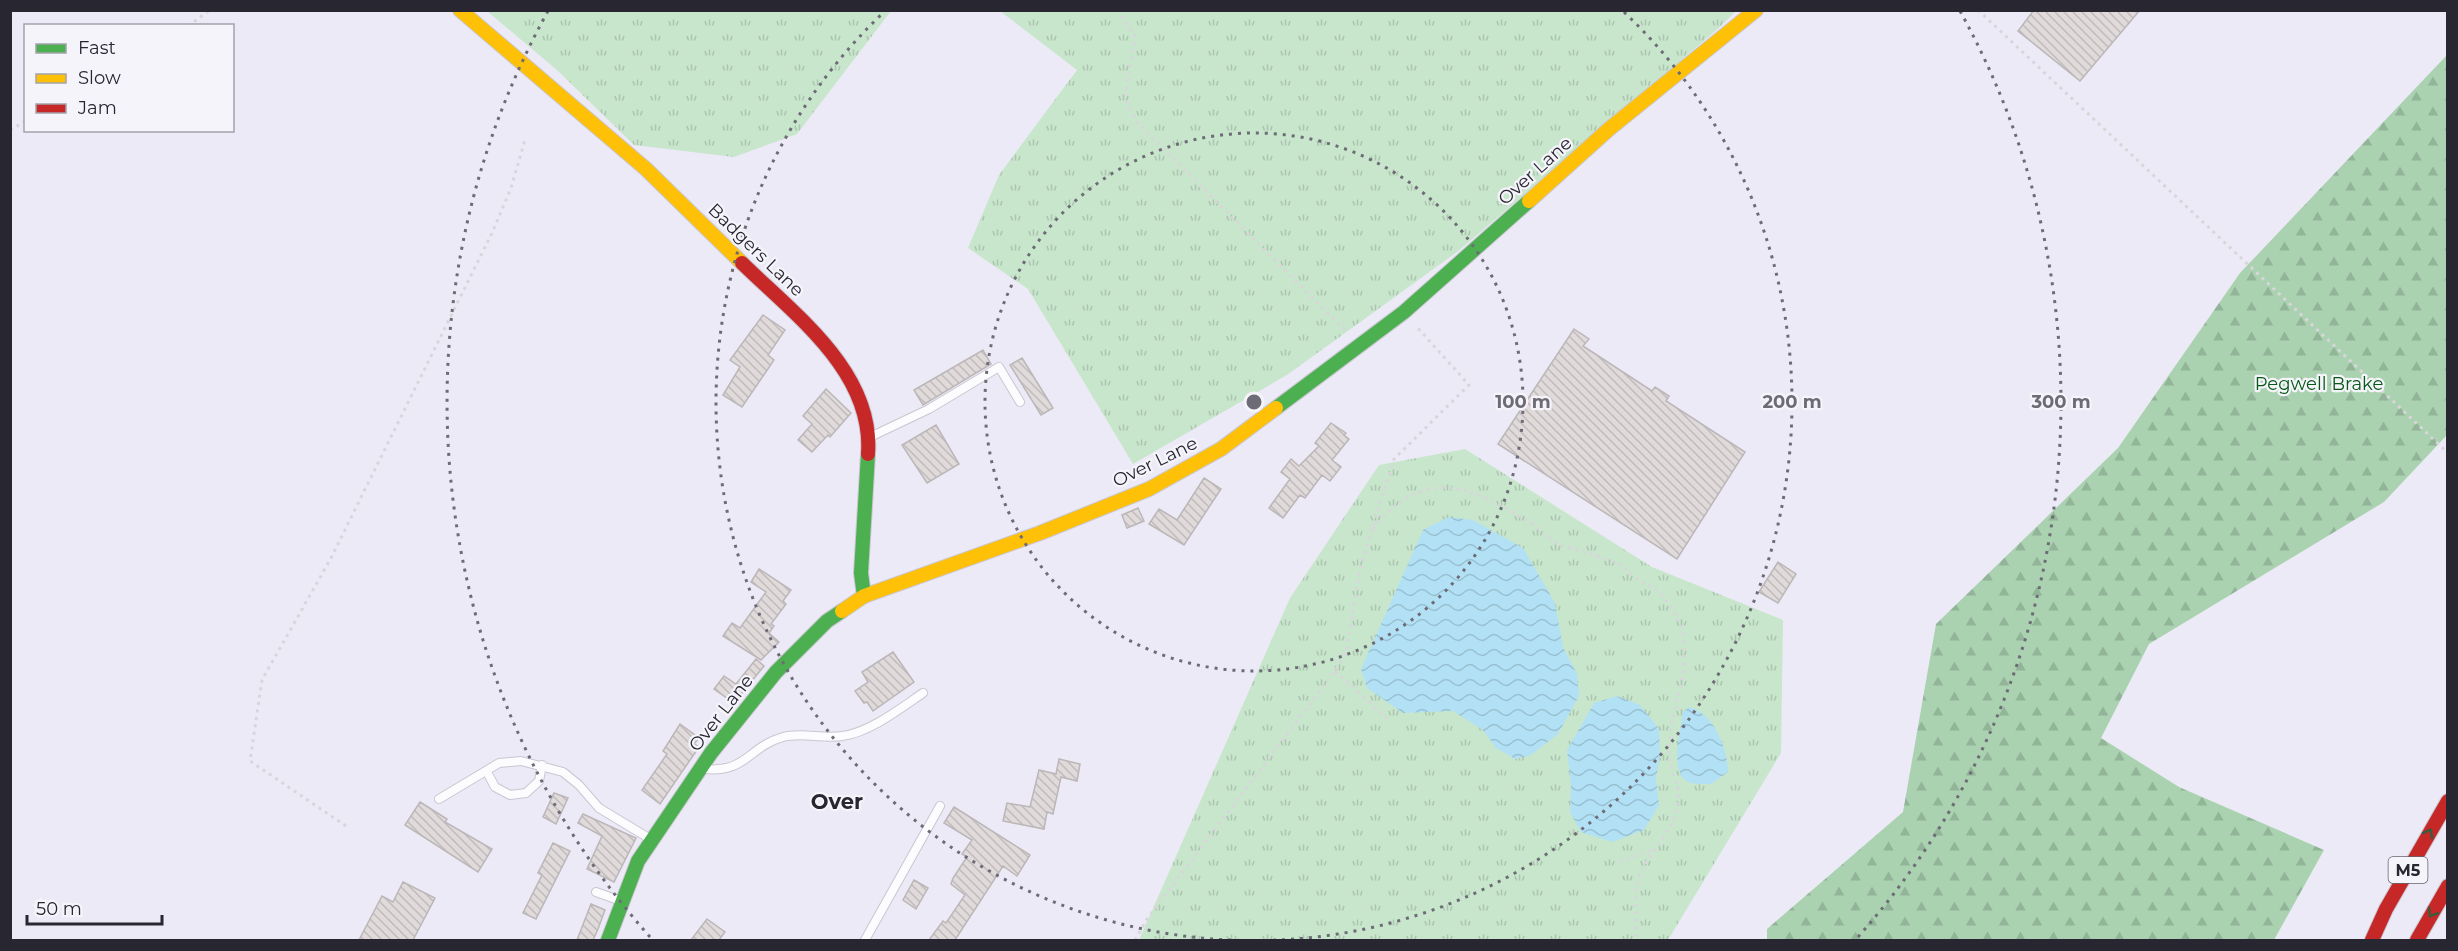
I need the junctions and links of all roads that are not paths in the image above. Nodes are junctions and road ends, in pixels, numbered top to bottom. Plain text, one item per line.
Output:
1 (460, 10) edge
2 (1756, 10) edge
3 (1020, 402) dead end
4 (868, 438) junction
5 (864, 596) junction
6 (923, 693) dead end
7 (542, 765) junction
8 (701, 768) junction
9 (487, 772) junction
10 (439, 799) dead end
11 (2448, 801) edge
12 (940, 806) dead end
13 (652, 840) junction
14 (2448, 886) edge
15 (596, 892) dead end
16 (621, 901) junction
17 (608, 940) edge
18 (864, 940) edge
19 (2372, 940) edge
20 (2417, 940) edge

1 - 4 main road, Badgers Lane
2 - 5 main road, Over Lane
3 - 4 lane
4 - 5 main road, Badgers Lane
5 - 8 main road, Over Lane
6 - 8 lane
7 - 9 lane
7 - 9 lane
7 - 13 lane
8 - 13 main road, Over Lane
9 - 10 lane
19 -> 11 main road, M5
12 - 18 lane
13 - 16 main road, Over Lane
14 -> 20 main road, M5
15 - 16 lane
16 - 17 main road, Over Lane

